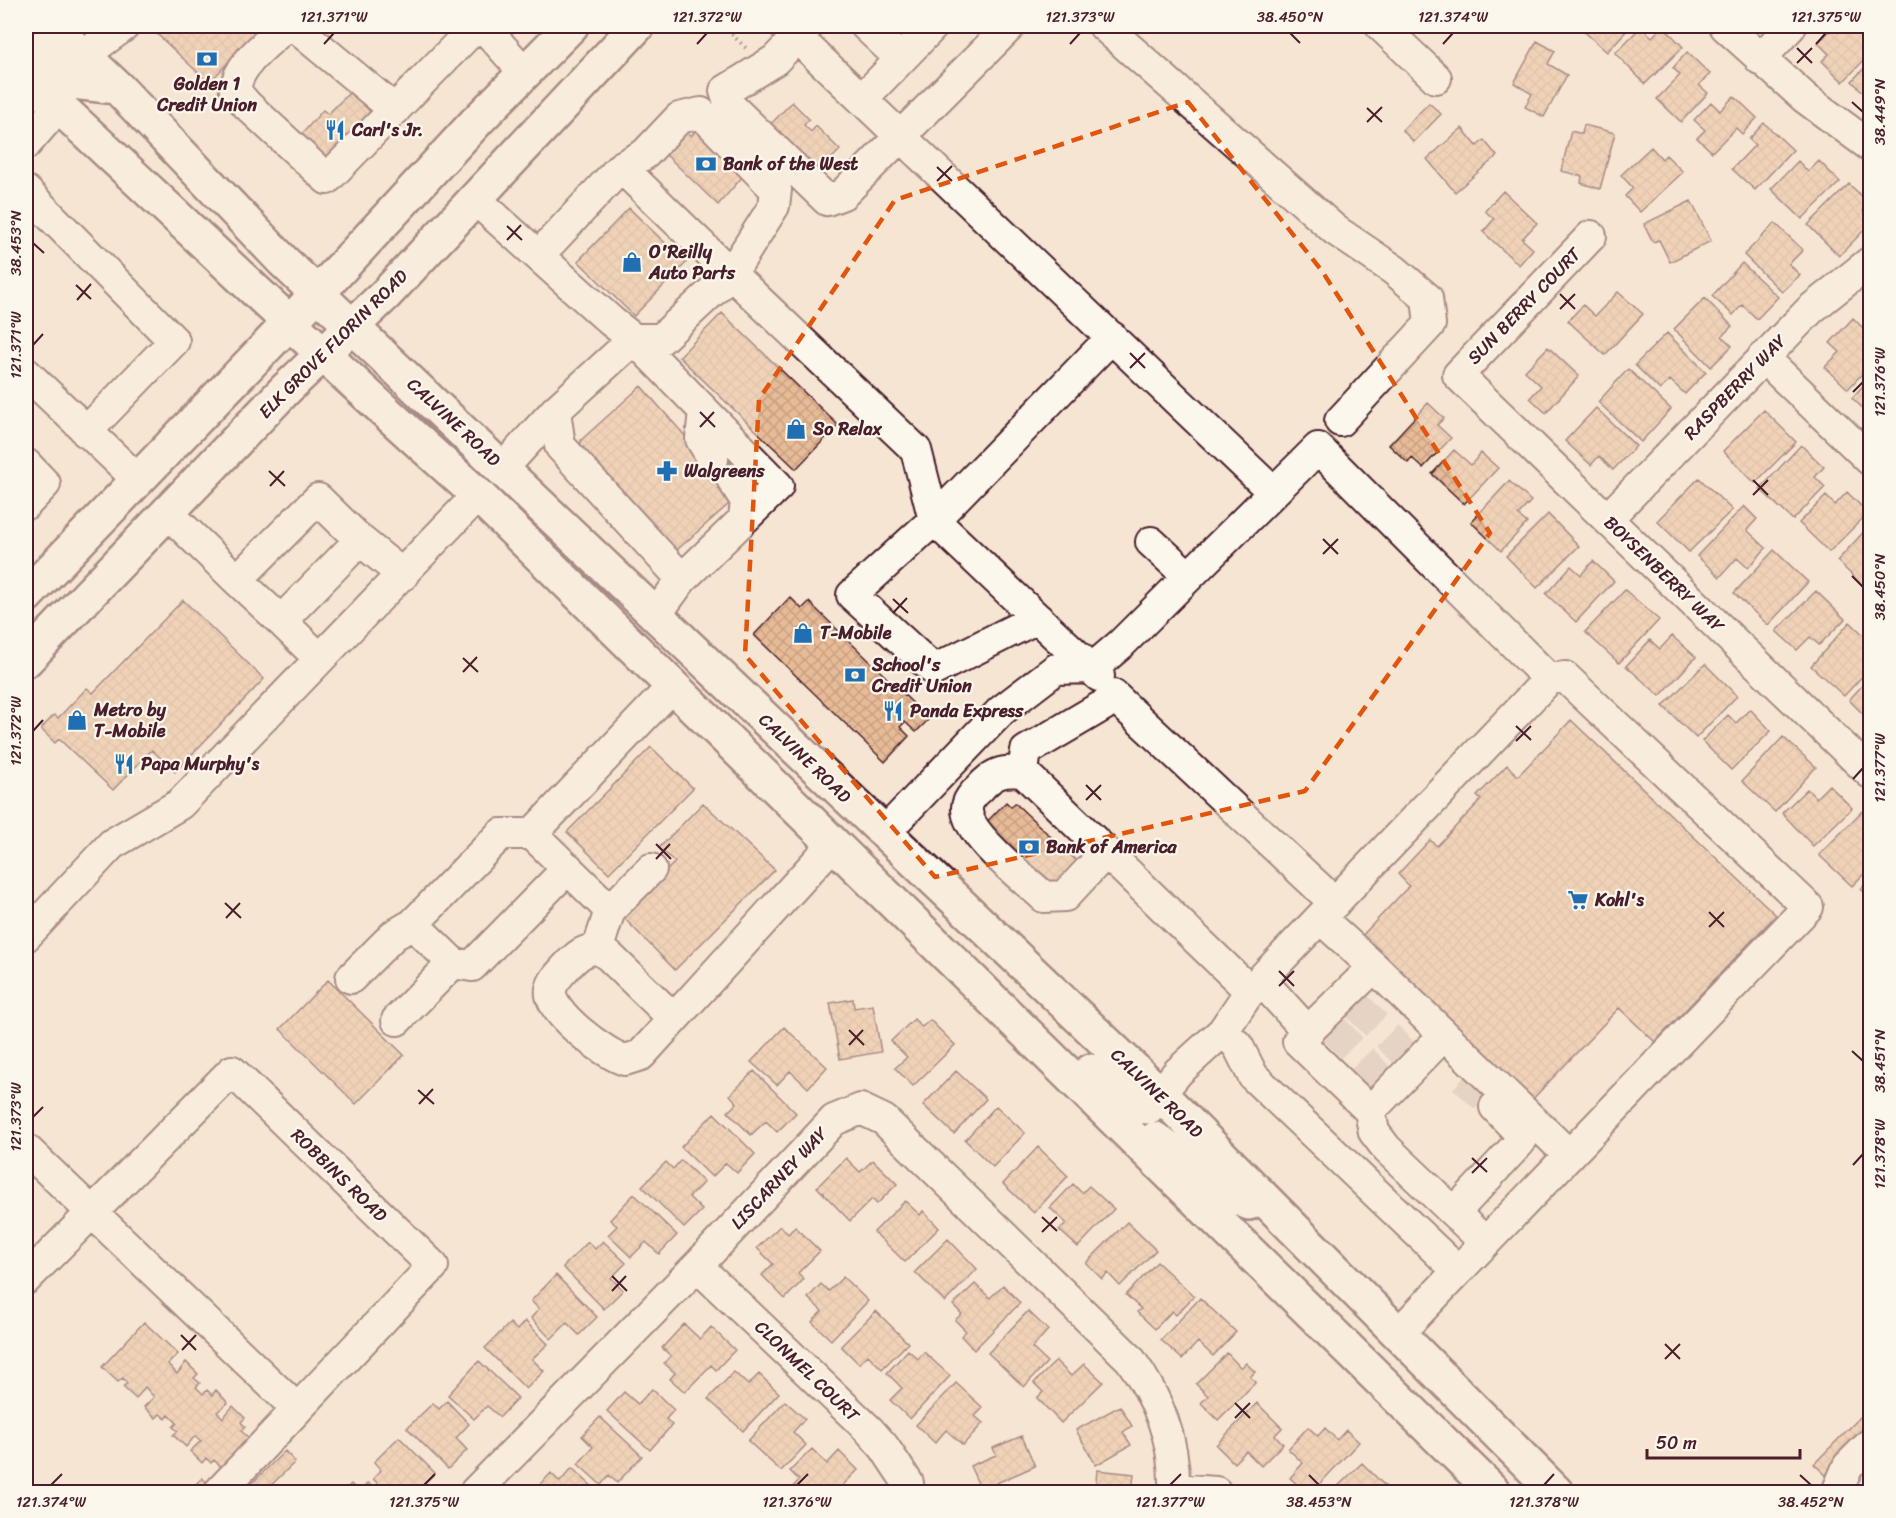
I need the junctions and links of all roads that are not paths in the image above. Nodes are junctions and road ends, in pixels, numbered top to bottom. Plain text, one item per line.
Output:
1 (52, 26) edge
2 (124, 26) edge
3 (286, 26) edge
4 (294, 26) edge
5 (476, 26) edge
6 (483, 26) edge
7 (571, 26) edge
8 (638, 26) edge
9 (866, 26) edge
10 (933, 26) edge
11 (1010, 26) edge
12 (1104, 26) edge
13 (1381, 26) edge
14 (1725, 26) edge
15 (1791, 26) edge
16 (797, 29) edge
17 (26, 45) edge
18 (84, 55) junction
19 (901, 59) junction
20 (1760, 59) junction
21 (524, 72) junction
22 (26, 76) edge
23 (1436, 78) dead end
24 (117, 87) junction
25 (863, 98) junction
26 (58, 106) junction
27 (395, 110) junction
28 (903, 135) junction
29 (26, 144) edge
30 (1870, 146) edge
31 (621, 167) junction
32 (26, 191) edge
33 (482, 192) junction
34 (1591, 236) dead end
35 (551, 242) junction
36 (1870, 262) edge
37 (731, 274) junction
38 (318, 293) junction
39 (289, 324) junction
40 (353, 326) junction
41 (1113, 337) junction
42 (633, 339) junction
43 (322, 355) junction
44 (1763, 357) junction
45 (1458, 375) joint
46 (28, 381) edge
47 (555, 411) junction
48 (709, 415) junction
49 (1340, 421) dead end
50 (86, 432) junction
51 (1870, 460) edge
52 (26, 464) edge
53 (503, 468) junction
54 (137, 479) junction
55 (1273, 492) junction
56 (478, 495) junction
57 (26, 504) edge
58 (168, 513) junction
59 (750, 513) junction
60 (1607, 519) junction
61 (934, 520) junction
62 (360, 540) junction
63 (1151, 542) dead end
64 (677, 573) junction
65 (403, 575) junction
66 (1188, 576) junction
67 (237, 580) junction
68 (26, 596) edge
69 (646, 607) junction
70 (1037, 618) junction
71 (281, 621) junction
72 (320, 659) junction
73 (26, 660) edge
74 (1093, 668) junction
75 (1549, 679) junction
76 (672, 687) junction
77 (1113, 695) junction
78 (746, 759) junction
79 (1023, 772) junction
80 (1870, 773) edge
81 (532, 834) junction
82 (884, 834) junction
83 (833, 844) junction
84 (1106, 852) junction
85 (568, 868) junction
86 (651, 869) dead end
87 (610, 910) junction
88 (1328, 911) junction
89 (414, 924) junction
90 (26, 936) edge
91 (598, 948) junction
92 (453, 963) junction
93 (1374, 968) junction
94 (351, 978) dead end
95 (1256, 986) junction
96 (674, 1019) junction
97 (397, 1020) dead end
98 (1320, 1025) junction
99 (1022, 1031) junction
100 (1224, 1031) junction
101 (1425, 1051) junction
102 (1463, 1078) tunnel mouth
103 (1160, 1094) junction
104 (1495, 1107) tunnel mouth
105 (1370, 1111) junction
106 (1130, 1137) junction
107 (1569, 1155) junction
108 (31, 1165) edge
109 (92, 1212) junction
110 (1455, 1212) junction
111 (1281, 1216) junction
112 (1485, 1242) junction
113 (697, 1266) junction
114 (1458, 1271) junction
115 (26, 1279) edge
116 (1398, 1334) junction
117 (297, 1409) junction
118 (1870, 1444) edge
119 (908, 1483) dead end
120 (1850, 1486) edge
121 (1174, 1491) edge
122 (219, 1492) edge
123 (475, 1492) edge
124 (1216, 1492) edge
125 (1494, 1492) edge
126 (1556, 1492) edge

1 - 18 main road, CALVINE ROAD
2 - 18 street
3 - 27 street
4 - 27 street
5 - 27 street
6 - 21 street
7 - 21 main road
8 - 33 main road, ELK GROVE FLORIN ROAD
9 - 19 street
10 - 19 street
11 - 28 street
12 - 49 street
13 - 23 street
14 - 20 street
15 - 20 street
16 - 25 street
16 - 28 street
17 - 24 main road
18 - 24 main road, CALVINE ROAD
19 - 25 street
20 - 30 street
21 - 38 main road
22 - 26 main road, CALVINE ROAD
24 - 38 main road, CALVINE ROAD
25 - 28 street
26 - 29 street
26 - 39 main road, CALVINE ROAD
28 - 41 street
31 - 35 street
31 - 37 street
31 - 37 street
32 - 50 street
33 - 35 street
33 - 40 main road, ELK GROVE FLORIN ROAD
33 - 42 street
34 - 45 street, SUN BERRY COURT
35 - 42 street
36 - 44 street, RASPBERRY WAY
37 - 42 street
37 - 61 street
38 - 39 main road
38 - 40 main road, CALVINE ROAD
39 - 43 main road, CALVINE ROAD
39 - 54 main road
40 - 43 main road, ELK GROVE FLORIN ROAD
40 - 53 main road, CALVINE ROAD
41 - 55 street
41 - 61 street
42 - 47 street
42 - 48 street
43 - 56 main road, CALVINE ROAD
43 - 58 main road, ELK GROVE FLORIN ROAD
44 - 51 street
44 - 60 street, RASPBERRY WAY
45 - 60 street, BOYSENBERRY WAY
46 - 50 street
47 - 53 street
47 - 64 street
48 - 59 street
48 - 59 street
50 - 54 street
52 - 57 street
53 - 69 main road, CALVINE ROAD
54 - 68 main road
55 - 66 street
55 - 75 street
56 - 65 street
56 - 76 main road, CALVINE ROAD
58 - 67 street
58 - 73 main road, ELK GROVE FLORIN ROAD
59 - 64 street
60 - 80 street, BOYSENBERRY WAY
61 - 70 street
61 - 70 street
62 - 65 street
62 - 67 street
62 - 71 street
63 - 66 street
64 - 69 street
65 - 72 street
66 - 74 street
67 - 71 street
69 - 82 main road, CALVINE ROAD
70 - 74 street
71 - 72 street
72 - 90 street
74 - 77 street
74 - 82 street
75 - 88 street
75 - 107 street
76 - 78 main road, CALVINE ROAD
76 - 81 street
77 - 79 street
77 - 88 street
78 - 82 main road
78 - 83 main road, CALVINE ROAD
79 - 84 street
79 - 84 street
81 - 85 street
81 - 89 street
82 - 103 main road, CALVINE ROAD
83 - 96 street
83 - 99 main road, CALVINE ROAD
84 - 95 street
85 - 87 street
85 - 92 street
86 - 87 street
87 - 91 street
88 - 93 street
88 - 95 street
89 - 92 street
89 - 94 street
91 - 96 street
91 - 96 street
92 - 97 street
93 - 98 street
93 - 101 street
95 - 98 street
95 - 100 street
98 - 105 street
99 - 103 main road
99 - 106 main road, CALVINE ROAD
100 - 103 street
100 - 114 street
101 - 102 street
101 - 105 street
101 - 107 street
103 - 111 main road, CALVINE ROAD
104 - 110 street
105 - 110 street
106 - 111 main road
106 - 125 main road, CALVINE ROAD
107 - 112 street
108 - 109 street
109 - 115 street, ROBBINS ROAD
109 - 117 street
109 - 117 street, ROBBINS ROAD
110 - 112 street
111 - 116 main road, CALVINE ROAD
112 - 114 street
113 - 119 street, CLONMEL COURT
113 - 121 street, LISCARNEY WAY
113 - 123 street, LISCARNEY WAY
114 - 116 street
116 - 126 main road, CALVINE ROAD
117 - 122 street, ROBBINS ROAD
118 - 120 street
121 - 124 street

